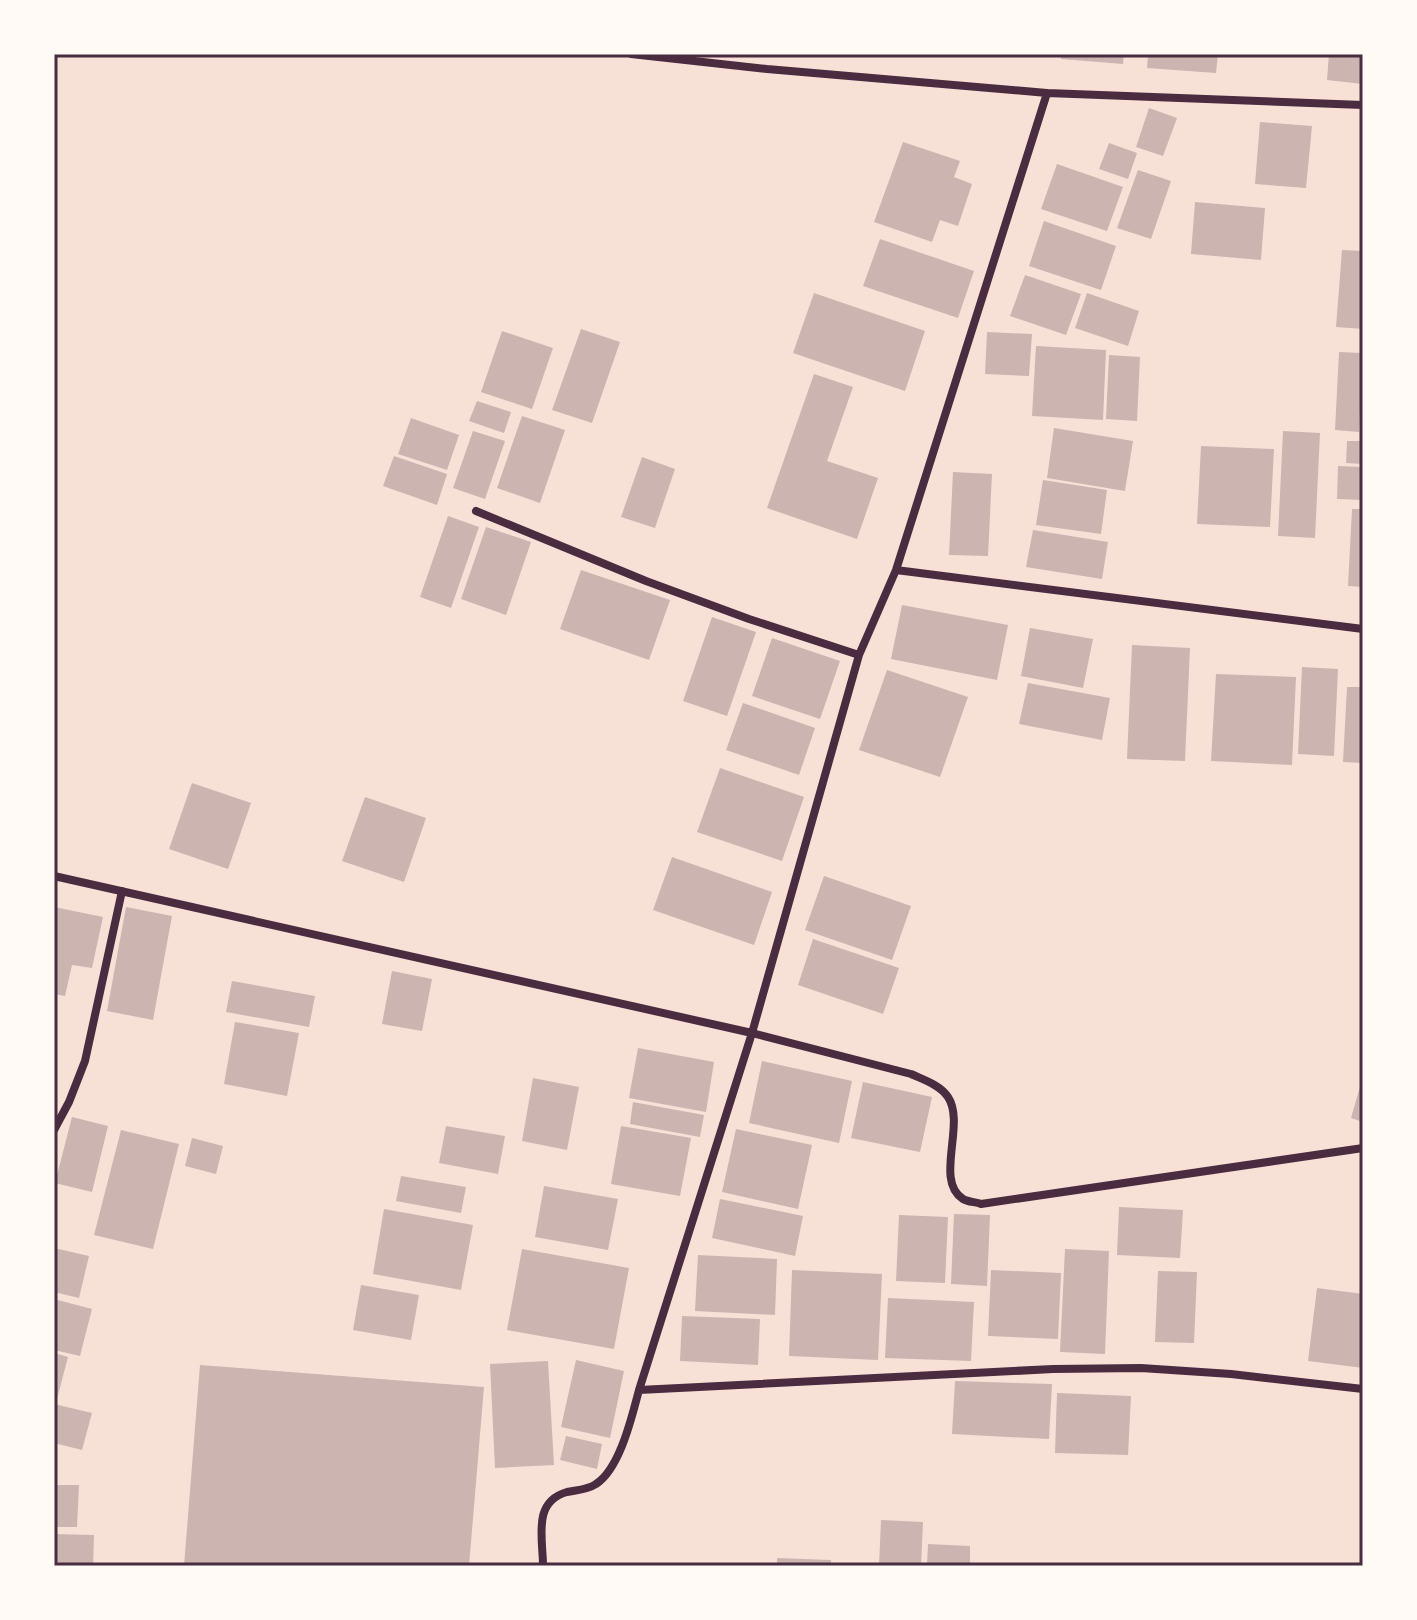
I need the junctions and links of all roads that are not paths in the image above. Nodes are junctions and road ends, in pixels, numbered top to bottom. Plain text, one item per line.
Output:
1 (631, 54) edge
2 (1047, 93) junction
3 (1363, 105) edge
4 (476, 511) dead end
5 (896, 570) junction
6 (1363, 629) edge
7 (859, 655) junction
8 (54, 876) edge
9 (122, 891) junction
10 (752, 1033) junction
11 (54, 1130) edge
12 (1363, 1148) edge
13 (1363, 1389) edge
14 (639, 1390) junction
15 (543, 1566) edge

1 - 2 street
2 - 3 street
2 - 5 street
4 - 7 street
5 - 6 street
5 - 7 street
7 - 10 street
8 - 9 street
9 - 10 street
9 - 11 street
10 - 12 street
10 - 14 street
13 - 14 street
14 - 15 street

